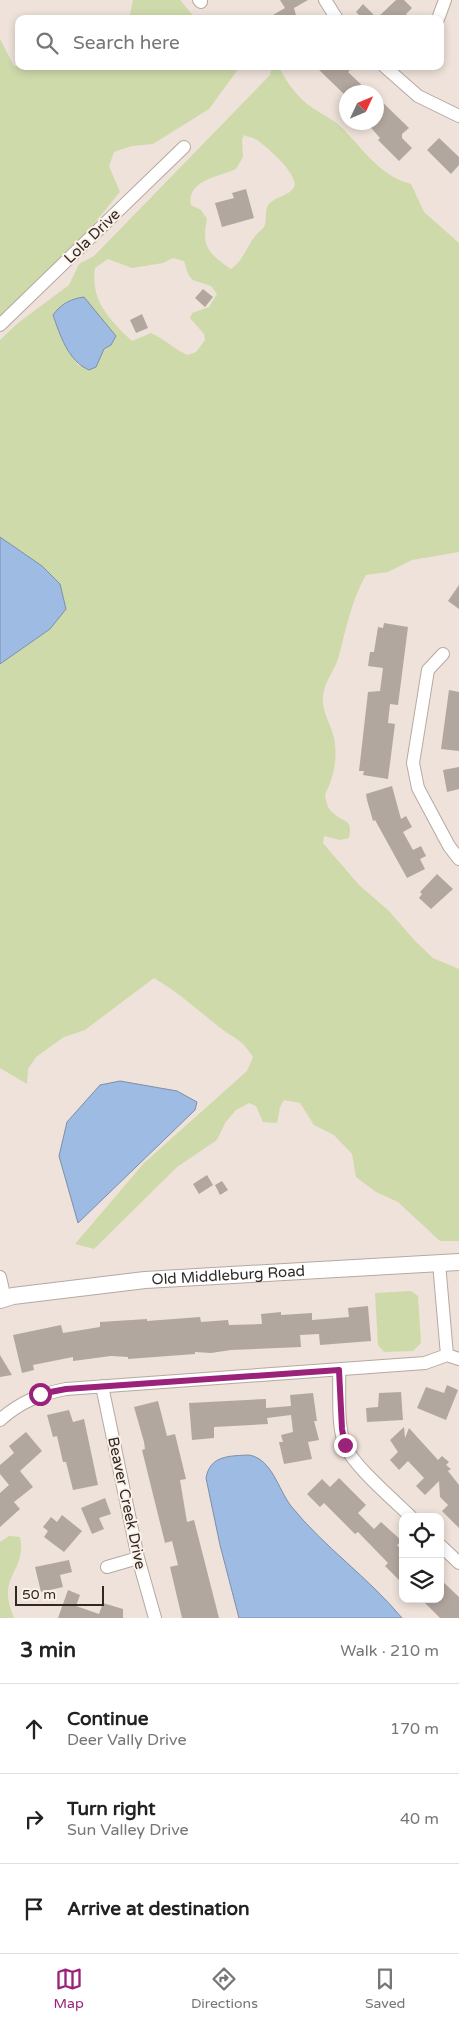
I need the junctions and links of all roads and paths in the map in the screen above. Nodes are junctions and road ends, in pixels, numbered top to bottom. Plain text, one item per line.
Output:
1 (325, 0) edge
2 (445, 0) edge
3 (334, 15) edge
4 (439, 15) edge
5 (393, 70) edge
6 (459, 116) edge
7 (184, 146) dead end
8 (0, 324) edge
9 (443, 654) dead end
10 (459, 859) edge
11 (459, 1262) edge
12 (439, 1263) junction
13 (0, 1277) edge
14 (3, 1299) edge
15 (453, 1357) edge
16 (339, 1370) junction
17 (102, 1386) junction
18 (0, 1420) edge
19 (407, 1513) edge
20 (444, 1549) edge
21 (138, 1558) junction
22 (459, 1563) edge
23 (107, 1567) dead end
24 (154, 1618) edge

1 - 3 street
2 - 4 street
5 - 6 street
7 - 8 street, Lola Drive
9 - 10 street
11 - 12 main road, Old Middleburg Road
12 - 14 main road, Old Middleburg Road
12 - 15 street
13 - 14 street
15 - 16 street
16 - 17 street
16 - 19 street
17 - 18 street
17 - 21 street, Beaver Creek Drive
20 - 22 street
21 - 23 street
21 - 24 street, Beaver Creek Drive

